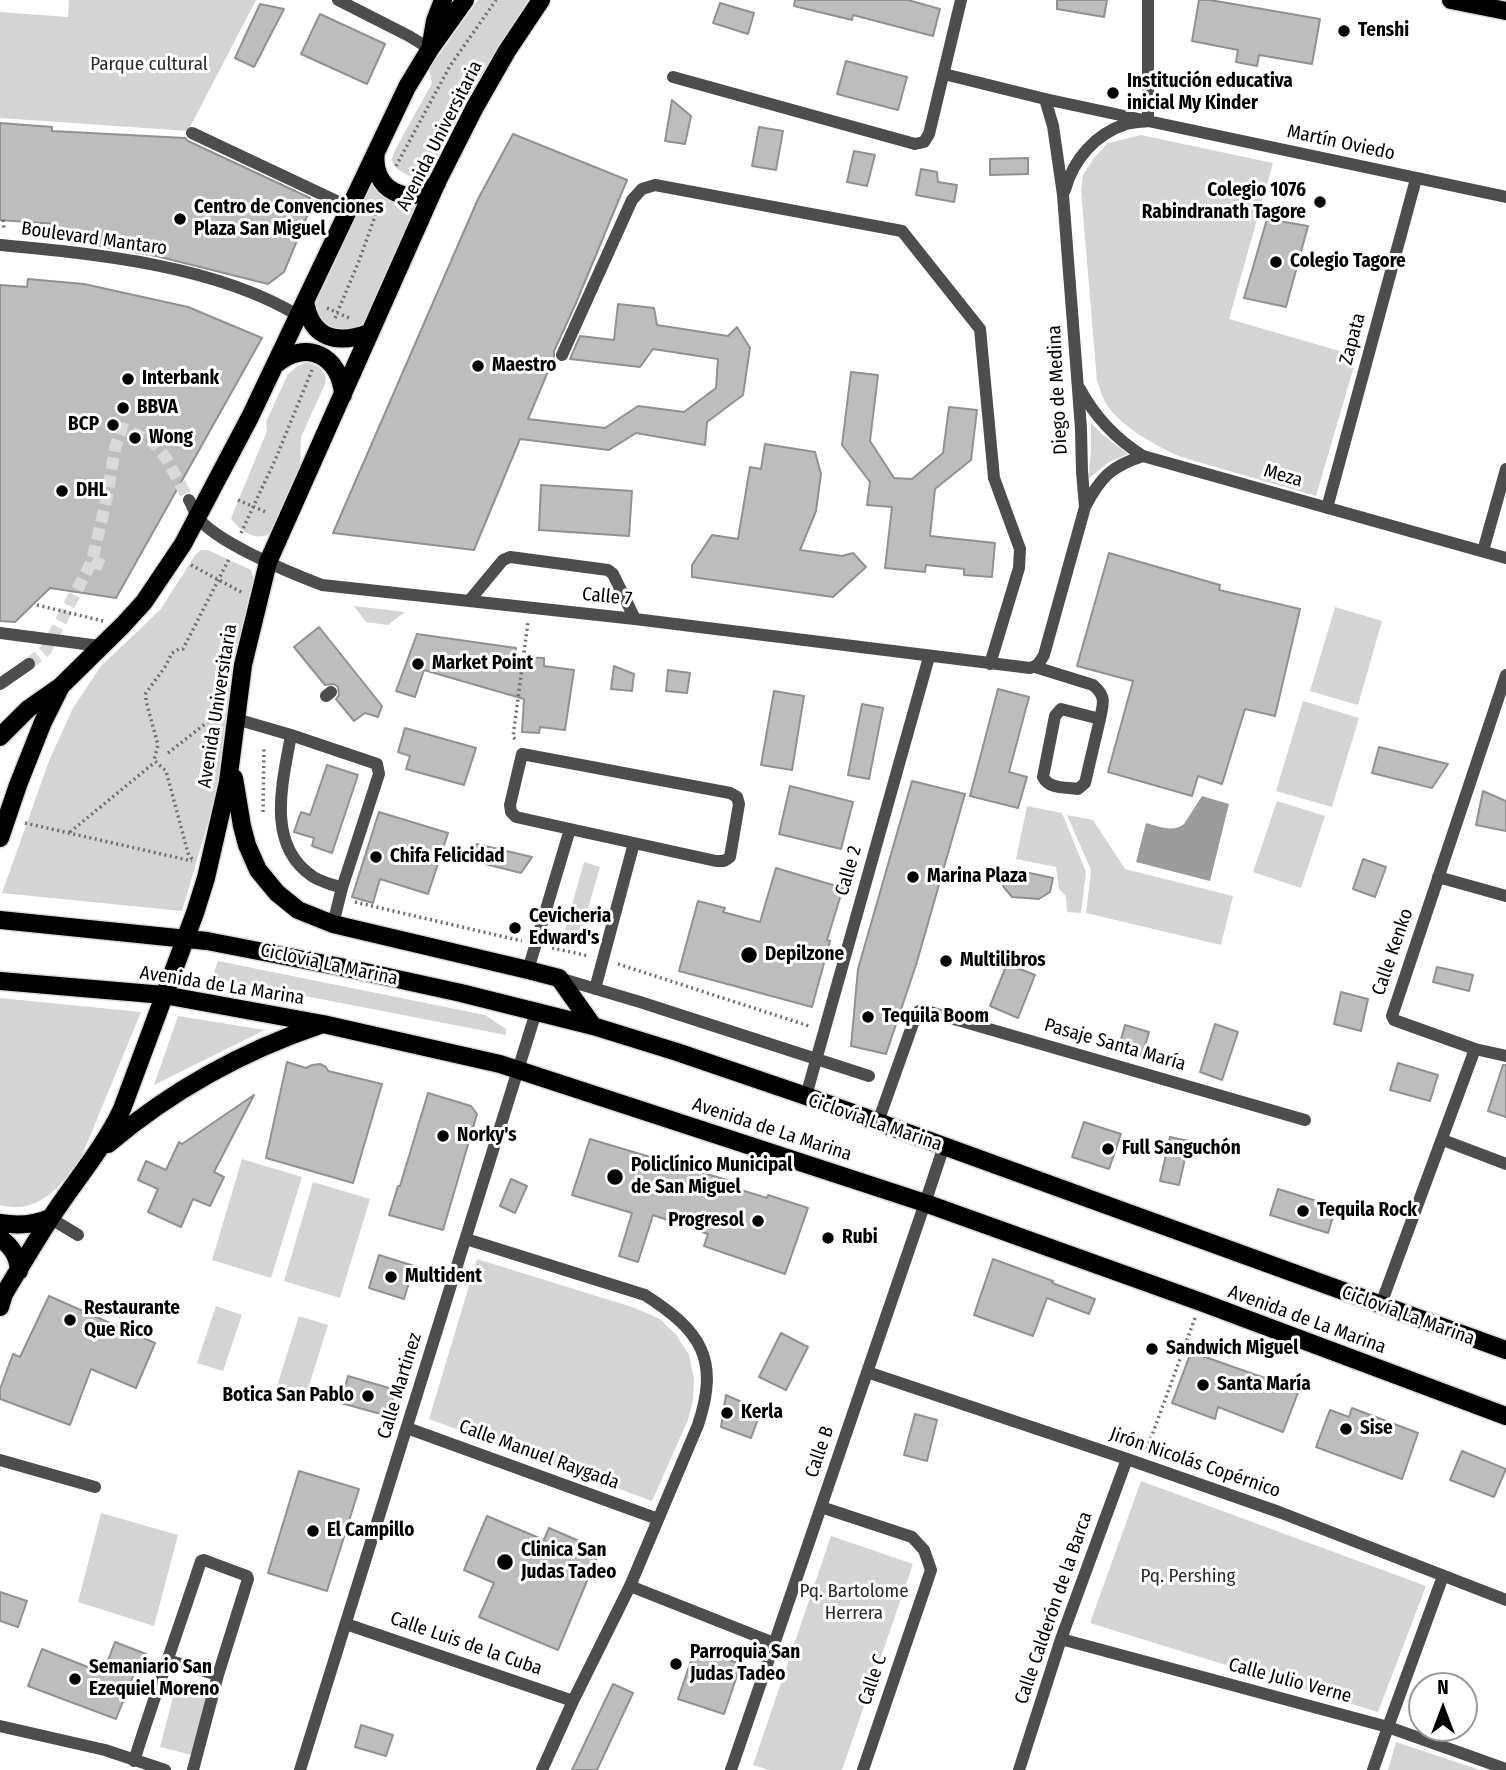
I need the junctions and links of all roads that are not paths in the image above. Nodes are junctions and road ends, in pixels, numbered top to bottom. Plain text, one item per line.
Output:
1 (338, 0) edge
2 (443, 0) edge
3 (466, 0) edge
4 (541, 0) edge
5 (961, 0) edge
6 (1148, 0) edge
7 (1451, 0) edge
8 (1506, 11) edge
9 (430, 49) junction
10 (944, 74) junction
11 (673, 77) dead end
12 (1045, 99) junction
13 (1148, 121) junction
14 (192, 133) dead end
15 (376, 152) junction
16 (1416, 179) junction
17 (437, 182) junction
18 (1063, 195) junction
19 (1506, 197) edge
20 (349, 207) junction
21 (0, 245) edge
22 (303, 305) junction
23 (370, 330) junction
24 (562, 355) dead end
25 (274, 366) junction
26 (1078, 386) junction
27 (343, 395) junction
28 (1143, 456) junction
29 (1506, 469) edge
30 (189, 500) tunnel mouth
31 (1085, 507) junction
32 (1326, 508) junction
33 (197, 517) junction
34 (1483, 551) junction
35 (1506, 558) edge
36 (268, 562) junction
37 (469, 601) junction
38 (635, 620) junction
39 (0, 632) edge
40 (100, 646) junction
41 (929, 657) junction
42 (29, 664) tunnel mouth
43 (990, 664) junction
44 (1032, 667) junction
45 (1506, 676) edge
46 (0, 684) edge
47 (61, 686) junction
48 (28, 709) junction
49 (236, 719) junction
50 (1100, 719) junction
51 (0, 727) edge
52 (291, 735) junction
53 (0, 737) edge
54 (230, 761) junction
55 (570, 829) junction
56 (0, 838) edge
57 (634, 843) junction
58 (1438, 877) junction
59 (342, 888) junction
60 (1506, 896) edge
61 (0, 920) edge
62 (333, 924) junction
63 (185, 937) junction
64 (528, 970) junction
65 (559, 978) junction
66 (0, 981) edge
67 (595, 989) junction
68 (164, 995) junction
69 (536, 1012) junction
70 (323, 1024) junction
71 (593, 1026) junction
72 (1475, 1049) junction
73 (1506, 1056) edge
74 (817, 1059) junction
75 (518, 1070) junction
76 (869, 1076) dead end
77 (806, 1096) junction
78 (1305, 1120) dead end
79 (878, 1122) junction
80 (1443, 1140) junction
81 (944, 1146) junction
82 (97, 1153) junction
83 (1506, 1164) edge
84 (925, 1203) junction
85 (50, 1218) junction
86 (0, 1223) edge
87 (78, 1235) dead end
88 (0, 1238) edge
89 (466, 1239) junction
90 (19, 1271) junction
91 (1381, 1304) junction
92 (0, 1307) edge
93 (1506, 1350) edge
94 (867, 1372) junction
95 (1506, 1416) edge
96 (407, 1427) junction
97 (1127, 1459) junction
98 (0, 1460) edge
99 (95, 1487) dead end
100 (821, 1507) junction
101 (658, 1519) junction
102 (1443, 1576) junction
103 (630, 1586) junction
104 (1506, 1600) edge
105 (346, 1624) junction
106 (1061, 1639) junction
107 (775, 1643) junction
108 (167, 1660) junction
109 (218, 1675) junction
110 (573, 1701) junction
111 (0, 1726) edge
112 (1388, 1727) junction
113 (134, 1760) junction
114 (1506, 1769) edge
115 (165, 1770) edge
116 (193, 1770) edge
117 (300, 1770) edge
118 (542, 1770) edge
119 (731, 1770) edge
120 (863, 1770) edge
121 (1019, 1770) edge
122 (1373, 1770) edge

1 - 9 street
2 - 9 main road
3 - 9 main road
4 - 17 main road, Avenida Universitaria
5 - 10 street
6 - 13 street
7 - 8 main road
9 - 15 main road
10 - 11 street
10 - 12 street, Martín Oviedo
12 - 13 street, Martín Oviedo
12 - 18 street, Diego de Medina
13 - 16 street, Martín Oviedo
13 - 18 street
14 - 20 street
15 - 17 main road
15 - 20 main road
16 - 19 street, Martín Oviedo
16 - 32 street, Zapata
17 - 23 main road, Avenida Universitaria
18 - 26 street, Diego de Medina
20 - 22 main road
21 - 22 street, Boulevard Mantaro
22 - 23 main road
22 - 25 main road
23 - 27 main road, Avenida Universitaria
24 - 43 street
25 - 27 main road
25 - 33 main road
26 - 28 street, Meza
26 - 31 street, Diego de Medina
27 - 36 main road, Avenida Universitaria
28 - 31 street
28 - 32 street, Meza
29 - 34 street
30 - 33 street
31 - 44 street, Diego de Medina
32 - 34 street, Meza
33 - 36 street, Calle 7
33 - 40 main road
34 - 35 street, Meza
36 - 37 street, Calle 7
36 - 49 main road, Avenida Universitaria
37 - 38 street, Calle 7
37 - 38 street
38 - 41 street, Calle 7
39 - 40 street
40 - 47 main road
41 - 43 street, Calle 7
41 - 74 street, Calle 2
42 - 46 street
43 - 44 street, Calle 7
44 - 50 street, Calle 7
45 - 58 street, Calle Kenko
47 - 48 main road
47 - 56 main road
48 - 51 street
48 - 53 main road
49 - 52 street
49 - 54 main road, Avenida Universitaria
50 - 50 street
52 - 59 street
52 - 59 street
54 - 62 main road
54 - 63 main road, Avenida Universitaria
55 - 57 street
55 - 57 street
55 - 64 street
57 - 67 street
58 - 60 street
58 - 72 street, Calle Kenko
59 - 62 street
61 - 63 main road, Avenida de La Marina
62 - 64 main road
63 - 68 main road, Avenida Universitaria
63 - 69 main road, Avenida de La Marina
64 - 65 main road
65 - 67 street
65 - 71 main road
66 - 68 main road, Avenida de La Marina
67 - 74 street
68 - 70 main road, Avenida de La Marina
68 - 82 main road, Avenida Universitaria
69 - 71 main road, Avenida de La Marina
69 - 75 street, Calle Martinez
70 - 75 main road, Avenida de La Marina
70 - 82 main road
71 - 77 main road, Avenida de La Marina
72 - 73 street
72 - 80 street
74 - 76 street
74 - 77 street, Calle 2
75 - 84 main road, Avenida de La Marina
75 - 89 street, Calle Martinez
77 - 79 main road, Avenida de La Marina
78 - 79 street, Pasaje Santa María
79 - 81 main road, Avenida de La Marina
80 - 83 street
80 - 91 street
81 - 84 street, Calle B
81 - 91 main road, Avenida de La Marina
82 - 85 main road, Avenida Universitaria
84 - 94 street, Calle B
84 - 95 main road, Avenida de La Marina
85 - 86 main road
85 - 87 street
85 - 90 main road, Avenida Universitaria
88 - 90 main road
89 - 96 street, Calle Martinez
89 - 101 street
90 - 92 main road, Avenida Universitaria
91 - 93 main road, Avenida de La Marina
94 - 97 street, Jirón Nicolás Copérnico
94 - 100 street, Calle B
96 - 101 street, Calle Manuel Raygada
96 - 105 street, Calle Martinez
97 - 102 street, Jirón Nicolás Copérnico
97 - 106 street, Calle Calderón de la Barca
98 - 99 street
100 - 107 street, Calle B
100 - 120 street, Calle C
101 - 103 street
102 - 104 street, Jirón Nicolás Copérnico
102 - 112 street
103 - 107 street
103 - 110 street
105 - 110 street, Calle Luis de la Cuba
105 - 117 street, Calle Martinez
106 - 112 street, Calle Julio Verne
106 - 121 street, Calle Calderón de la Barca
107 - 119 street, Calle B
108 - 109 street
108 - 109 street
108 - 113 street
109 - 116 street
110 - 118 street
111 - 113 street
112 - 114 street, Calle Julio Verne
112 - 122 street
113 - 115 street

